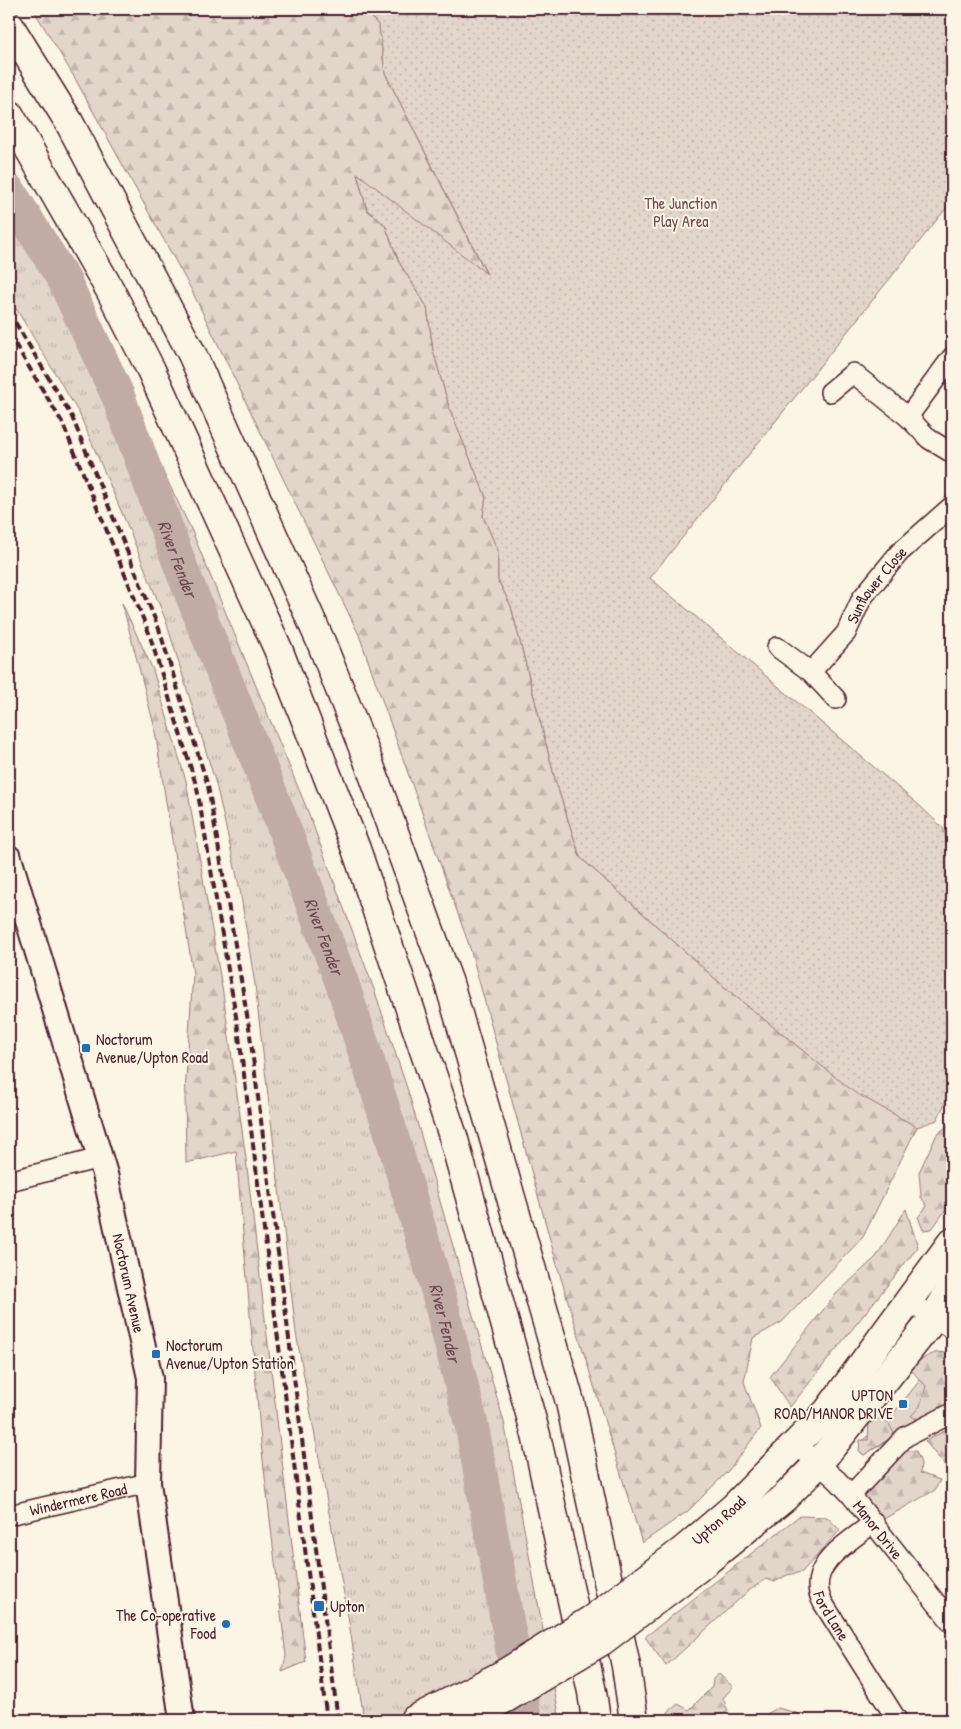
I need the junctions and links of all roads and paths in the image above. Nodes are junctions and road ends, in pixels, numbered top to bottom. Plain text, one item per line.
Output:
1 (9, 25) edge
2 (9, 114) edge
3 (952, 356) edge
4 (830, 392) dead end
5 (908, 417) junction
6 (952, 453) edge
7 (952, 506) edge
8 (777, 647) dead end
9 (810, 672) junction
10 (836, 699) dead end
11 (9, 858) edge
12 (100, 1158) junction
13 (9, 1181) edge
14 (952, 1242) edge
15 (952, 1287) edge
16 (910, 1301) junction
17 (943, 1324) edge
18 (952, 1413) edge
19 (796, 1444) junction
20 (818, 1464) junction
21 (148, 1484) junction
22 (851, 1496) junction
23 (9, 1515) edge
24 (874, 1522) junction
25 (692, 1559) junction
26 (952, 1623) edge
27 (504, 1687) junction
28 (182, 1720) edge
29 (414, 1720) edge
30 (465, 1720) edge
31 (596, 1720) edge
32 (634, 1720) edge
33 (897, 1720) edge

1 - 32 main road
2 - 31 main road
3 - 5 street
4 - 5 street
5 - 6 street
7 - 9 street, Sunflower Close
8 - 9 street
9 - 10 street
11 - 12 street, Noctorum Avenue
12 - 13 street
12 - 21 street, Noctorum Avenue
14 - 16 main road, Upton Road
15 - 17 main road, Upton Road
16 - 17 street
16 - 19 main road, Upton Road
17 - 20 main road, Upton Road
18 - 22 street
19 - 20 street, Manor Drive
19 - 25 main road, Upton Road
20 - 22 street, Manor Drive
20 - 25 main road, Upton Road
21 - 23 street, Windermere Road
21 - 28 street, Noctorum Avenue
22 - 24 street, Manor Drive
24 - 26 street, Manor Drive
24 - 33 street, Ford Lane
25 - 27 main road, Upton Road, bridge
27 - 29 main road, Upton Road
27 - 30 main road, Upton Road

